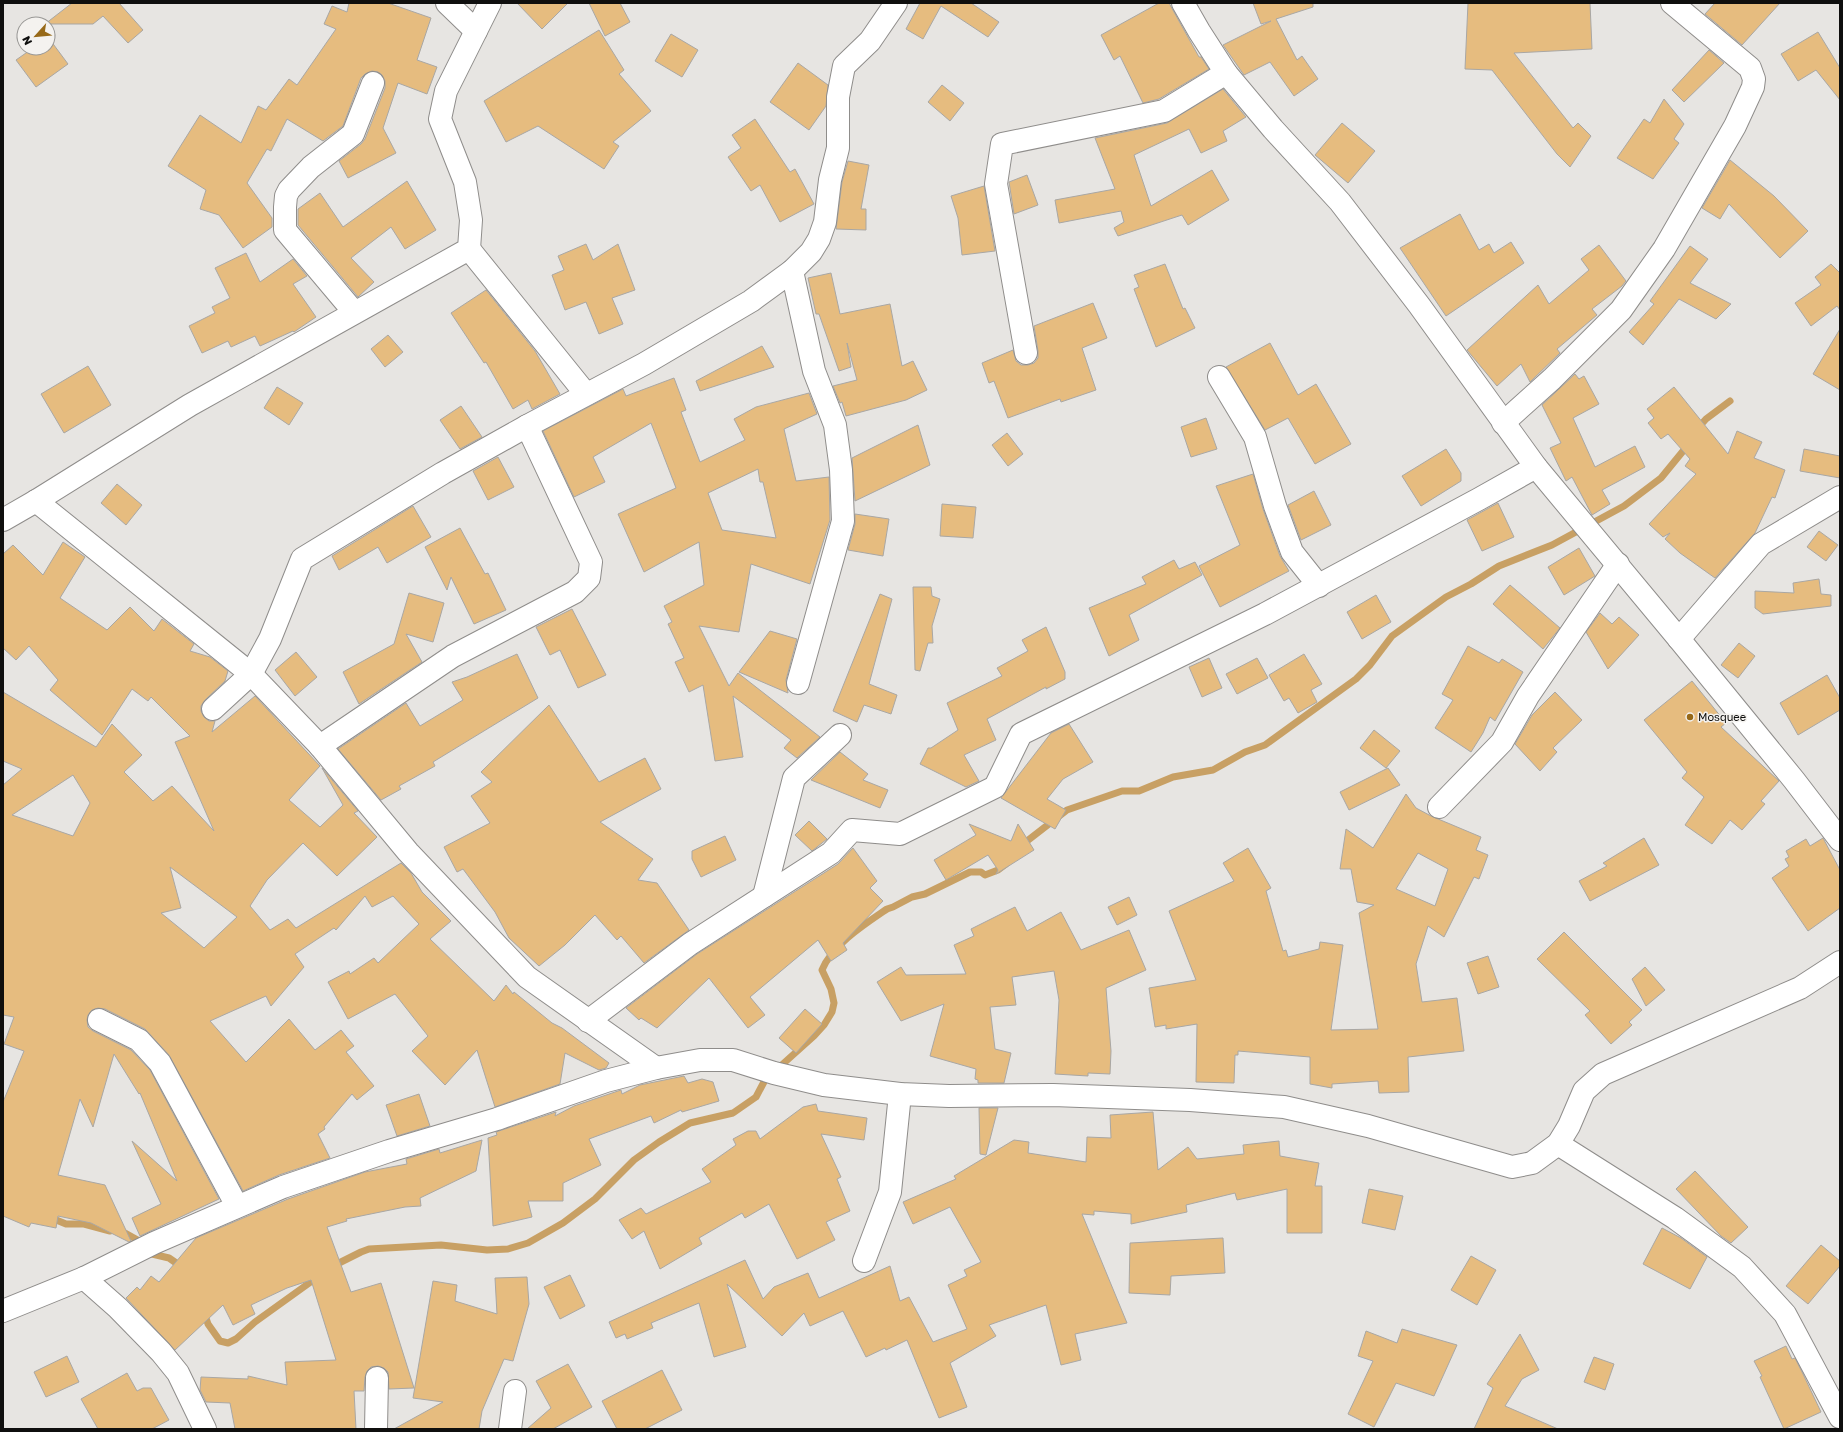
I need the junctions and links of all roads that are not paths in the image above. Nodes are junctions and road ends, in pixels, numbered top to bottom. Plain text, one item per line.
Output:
1 (447, 3) edge
2 (490, 3) edge
3 (896, 3) edge
4 (1183, 3) edge
5 (1672, 3) edge
6 (476, 30) junction
7 (1226, 73) junction
8 (373, 83) dead end
9 (469, 249) junction
10 (792, 271) junction
11 (354, 312) junction
12 (1026, 353) dead end
13 (1219, 377) dead end
14 (586, 394) junction
15 (1503, 423) junction
16 (527, 426) junction
17 (1536, 467) junction
18 (1840, 497) edge
19 (36, 501) junction
20 (3, 520) edge
21 (1618, 564) junction
22 (1319, 586) junction
23 (1679, 639) junction
24 (251, 674) junction
25 (798, 683) dead end
26 (213, 709) dead end
27 (840, 735) dead end
28 (320, 746) junction
29 (1440, 807) dead end
30 (1840, 840) edge
31 (764, 896) junction
32 (1840, 962) edge
33 (99, 1020) dead end
34 (588, 1021) junction
35 (656, 1068) junction
36 (900, 1094) junction
37 (1558, 1144) junction
38 (237, 1206) junction
39 (864, 1262) dead end
40 (84, 1278) junction
41 (3, 1311) edge
42 (377, 1378) dead end
43 (515, 1391) dead end
44 (1840, 1416) edge
45 (205, 1429) edge
46 (376, 1429) edge
47 (510, 1429) edge

1 - 6 street
2 - 6 street
3 - 10 street
4 - 7 street
5 - 15 street
6 - 9 street
7 - 12 street
7 - 15 street
8 - 11 street
9 - 11 street
9 - 14 street
10 - 14 street
10 - 25 street
11 - 19 street
13 - 22 street
14 - 16 street
15 - 17 street
16 - 24 street
16 - 28 street
17 - 21 street
17 - 22 street
18 - 23 street
19 - 20 street
19 - 24 street
21 - 23 street
21 - 29 street
22 - 31 street
23 - 30 street
24 - 26 street
24 - 28 street
27 - 31 street
28 - 34 street
31 - 34 street
32 - 37 street
33 - 38 street
34 - 35 street
35 - 36 street
35 - 38 street
36 - 37 street
36 - 39 street
37 - 44 street
38 - 40 street
40 - 41 street
40 - 45 street
42 - 46 street
43 - 47 street

